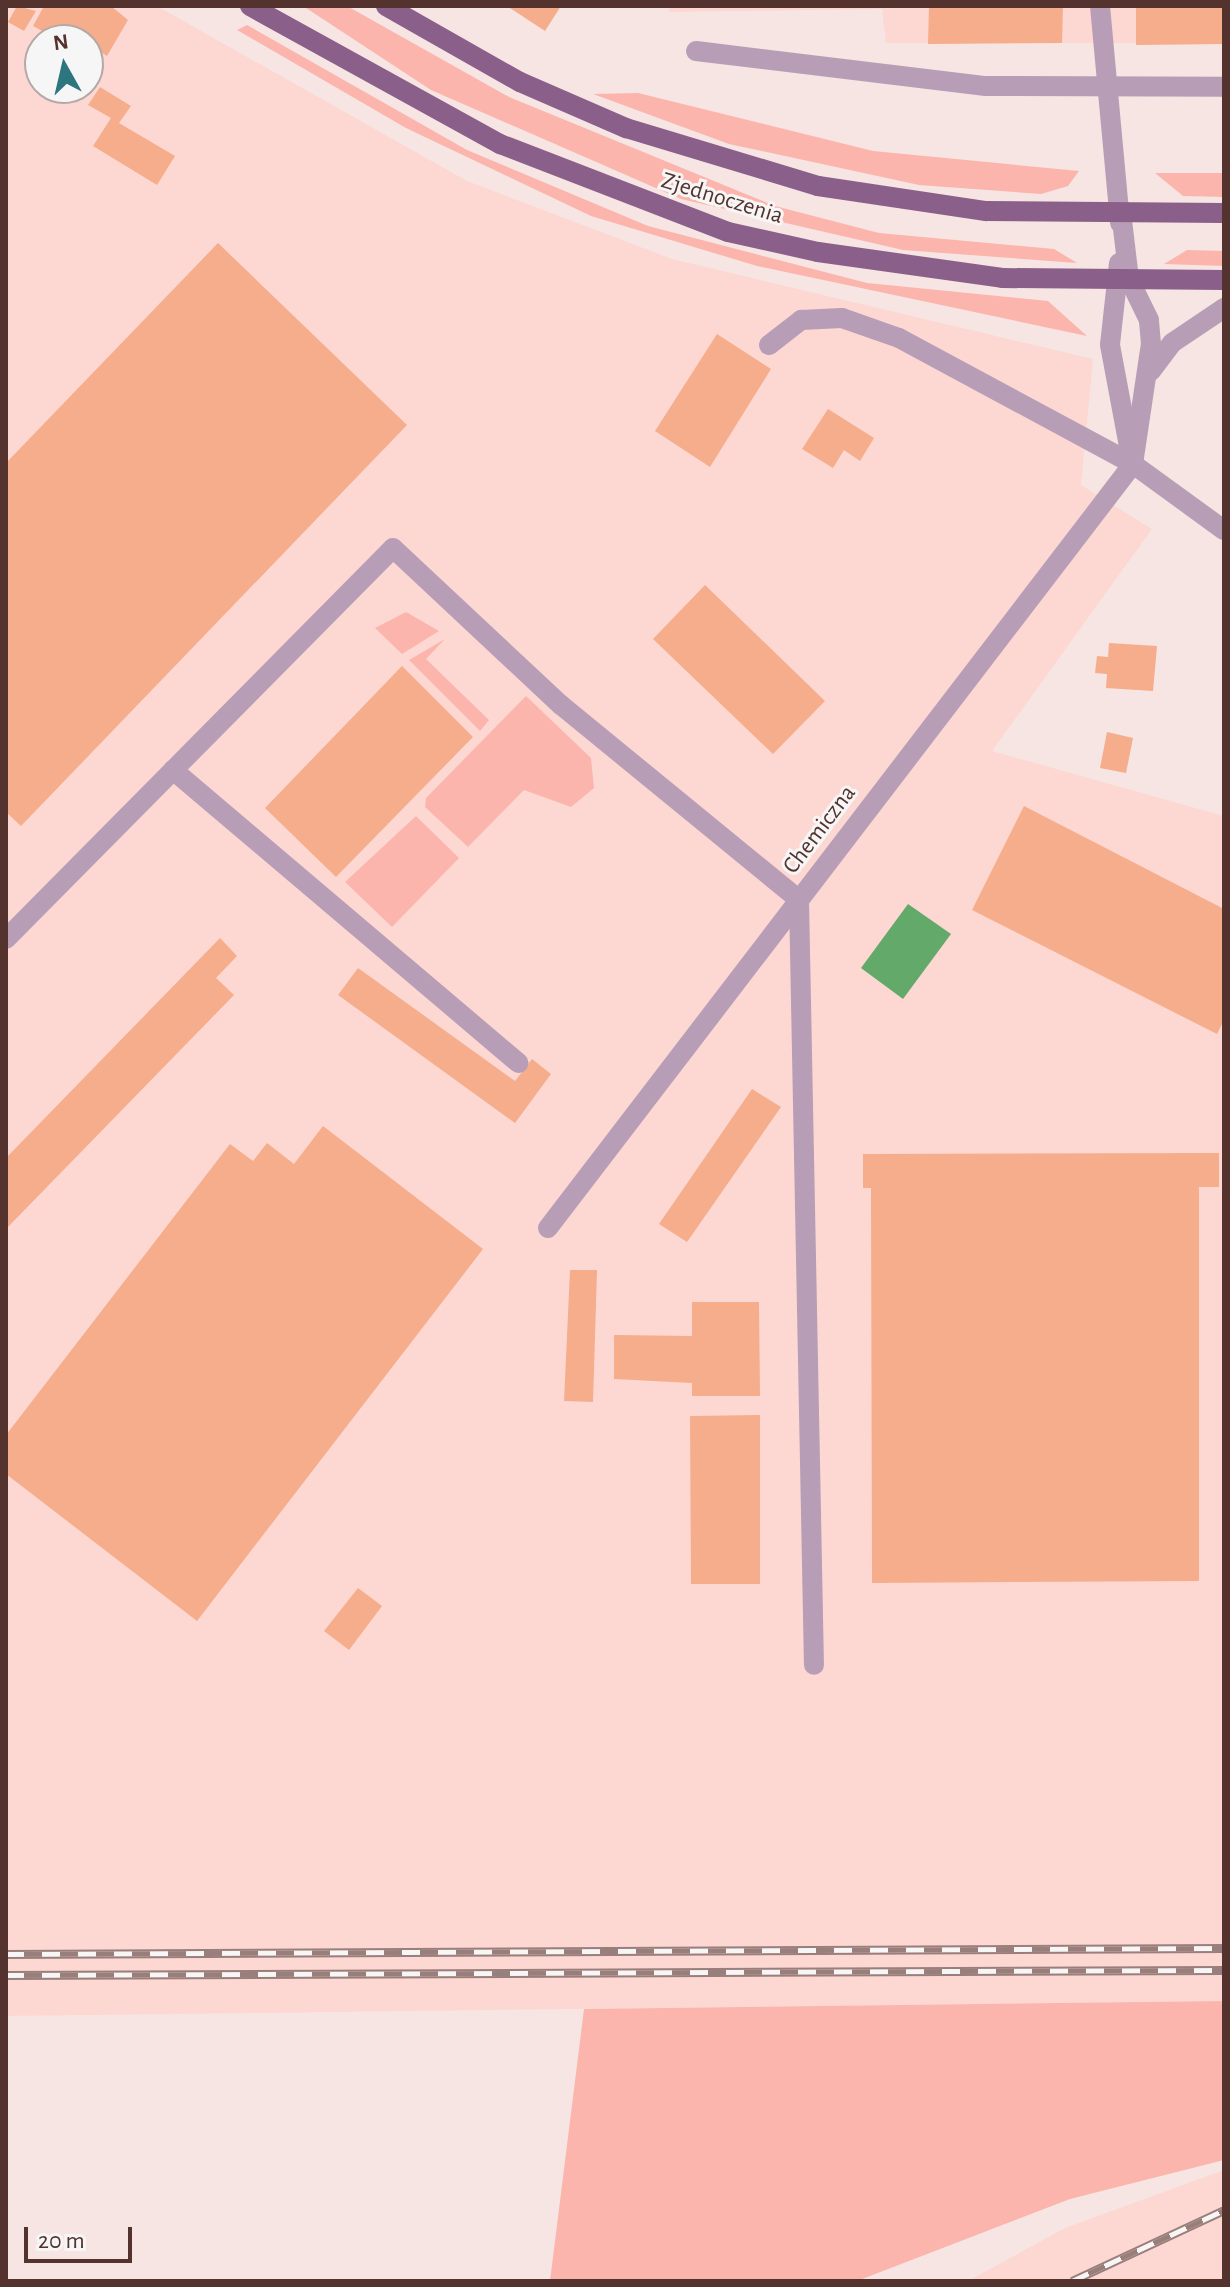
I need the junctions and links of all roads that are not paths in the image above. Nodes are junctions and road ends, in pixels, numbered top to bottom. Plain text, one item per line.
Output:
1 (250, 6) edge
2 (386, 6) edge
3 (1100, 6) edge
4 (696, 51) dead end
5 (1113, 87) junction
6 (1224, 87) edge
7 (1121, 212) junction
8 (1224, 213) edge
9 (1124, 279) junction
10 (1224, 280) edge
11 (1224, 308) edge
12 (769, 345) dead end
13 (1151, 371) junction
14 (1133, 464) junction
15 (1224, 530) edge
16 (173, 770) junction
17 (799, 900) junction
18 (6, 939) edge
19 (519, 1063) dead end
20 (548, 1228) dead end
21 (814, 1665) dead end

1 - 9 main road, Zjednoczenia
2 - 7 main road, Zjednoczenia
3 - 5 street
4 - 5 street
5 - 6 street
5 - 7 street
7 - 8 main road, Zjednoczenia
7 - 9 street, Chemiczna
9 - 10 main road, Zjednoczenia
9 - 13 street, Chemiczna
9 - 14 street, Chemiczna
11 - 13 street, Chemiczna
12 - 14 street
13 - 14 street, Chemiczna
14 - 15 street
14 - 17 street, Chemiczna
16 - 17 street
16 - 18 street
16 - 19 street
17 - 20 street, Chemiczna
17 - 21 street

